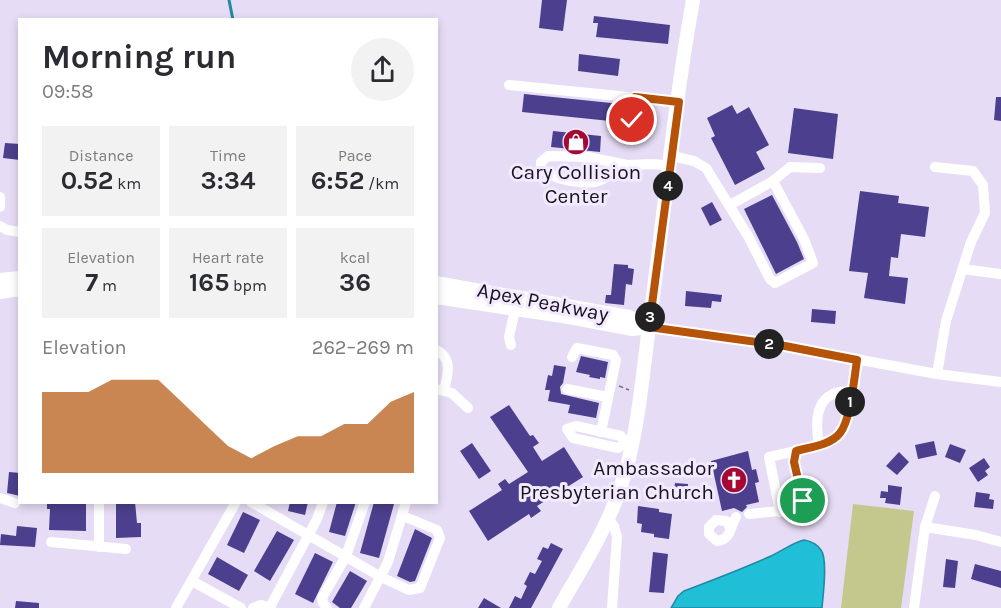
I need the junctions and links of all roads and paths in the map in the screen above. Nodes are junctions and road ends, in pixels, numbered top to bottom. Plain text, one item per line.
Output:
1 (693, 0) edge
2 (509, 85) dead end
3 (635, 97) junction
4 (679, 102) junction
5 (632, 120) dead end
6 (671, 161) junction
7 (627, 165) junction
8 (935, 167) dead end
9 (820, 168) dead end
10 (773, 182) junction
11 (0, 197) edge
12 (730, 205) junction
13 (0, 207) edge
14 (0, 226) edge
15 (18, 232) edge
16 (963, 269) junction
17 (1000, 274) edge
18 (18, 278) edge
19 (0, 280) edge
20 (438, 283) edge
21 (18, 289) edge
22 (0, 292) edge
23 (438, 297) edge
24 (515, 310) junction
25 (649, 327) junction
26 (511, 345) dead end
27 (438, 351) edge
28 (572, 357) dead end
29 (857, 360) junction
30 (937, 375) junction
31 (1001, 382) edge
32 (440, 389) edge
33 (567, 389) dead end
34 (612, 390) junction
35 (630, 390) dead end
36 (852, 391) junction
37 (468, 408) dead end
38 (601, 432) junction
39 (629, 443) junction
40 (819, 445) junction
41 (796, 451) junction
42 (936, 496) dead end
43 (0, 498) edge
44 (15, 503) dead end
45 (99, 504) edge
46 (235, 504) edge
47 (254, 504) edge
48 (321, 504) edge
49 (363, 504) edge
50 (406, 504) edge
51 (780, 512) junction
52 (749, 514) dead end
53 (403, 516) junction
54 (736, 517) dead end
55 (608, 518) junction
56 (925, 526) junction
57 (730, 527) dead end
58 (309, 536) junction
59 (51, 542) dead end
60 (1001, 542) edge
61 (99, 547) junction
62 (126, 549) dead end
63 (346, 556) junction
64 (381, 577) junction
65 (192, 581) junction
66 (176, 608) edge
67 (242, 608) edge
68 (253, 608) edge
69 (271, 608) edge
70 (327, 608) edge
71 (364, 608) edge
72 (559, 608) edge
73 (612, 608) edge
74 (914, 608) edge

1 - 4 main road
2 - 3 street
3 - 4 street
3 - 5 street
4 - 6 main road
6 - 7 street
6 - 12 street
6 - 25 main road
7 - 7 street
8 - 16 street
9 - 10 street
10 - 12 street
10 - 12 street
11 - 13 street
14 - 15 street
16 - 17 street
16 - 30 street
18 - 19 main road
20 - 25 main road, Apex Peakway
21 - 22 main road
23 - 24 main road, Apex Peakway
24 - 25 main road, Apex Peakway
24 - 26 street
25 - 29 street
25 - 39 main road
27 - 32 street
28 - 34 street
29 - 30 street
29 - 36 street
30 - 31 street
32 - 37 street
33 - 34 street
34 - 35 path
34 - 38 street
36 - 40 street
36 - 40 street
38 - 39 street
38 - 39 street
39 - 55 main road
40 - 41 street
41 - 51 street
41 - 51 street
42 - 56 street
43 - 44 street
45 - 61 street
46 - 65 street
47 - 58 street
48 - 58 street
49 - 63 street
50 - 53 street
51 - 52 street
53 - 64 street
53 - 64 street
54 - 57 street
55 - 72 main road
55 - 73 street
56 - 60 street
56 - 74 street
58 - 63 street
58 - 69 street
59 - 61 street
61 - 62 street
63 - 64 street
63 - 70 street
64 - 71 street
65 - 66 street
65 - 67 street
68 - 69 street

